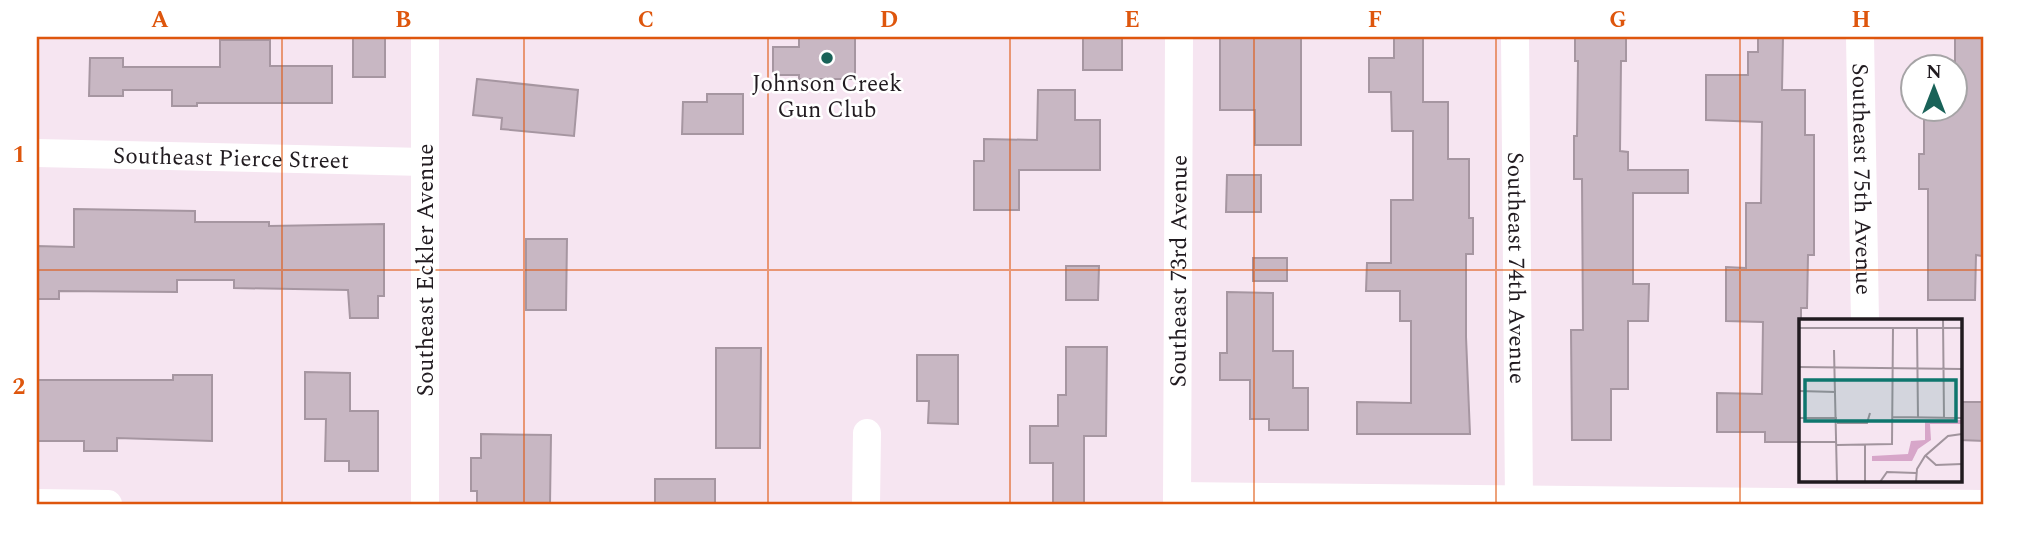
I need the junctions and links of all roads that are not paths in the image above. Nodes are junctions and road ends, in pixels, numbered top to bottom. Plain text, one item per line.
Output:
1 (425, 37) edge
2 (1179, 37) edge
3 (1515, 37) edge
4 (1860, 37) edge
5 (37, 153) edge
6 (424, 162) junction
7 (1865, 319) edge
8 (867, 433) dead end
9 (1868, 491) edge
10 (1177, 500) edge
11 (1519, 501) junction
12 (37, 503) edge
13 (108, 504) edge
14 (425, 504) edge
15 (866, 504) edge
16 (1984, 504) edge

1 - 6 street, Southeast Eckler Avenue
2 - 10 street, Southeast 73rd Avenue
3 - 11 street, Southeast 74th Avenue
4 - 7 street, Southeast 75th Avenue
5 - 6 street, Southeast Pierce Street
6 - 14 street, Southeast Eckler Avenue
8 - 15 street
9 - 11 street
9 - 16 street
10 - 11 street
12 - 13 street

